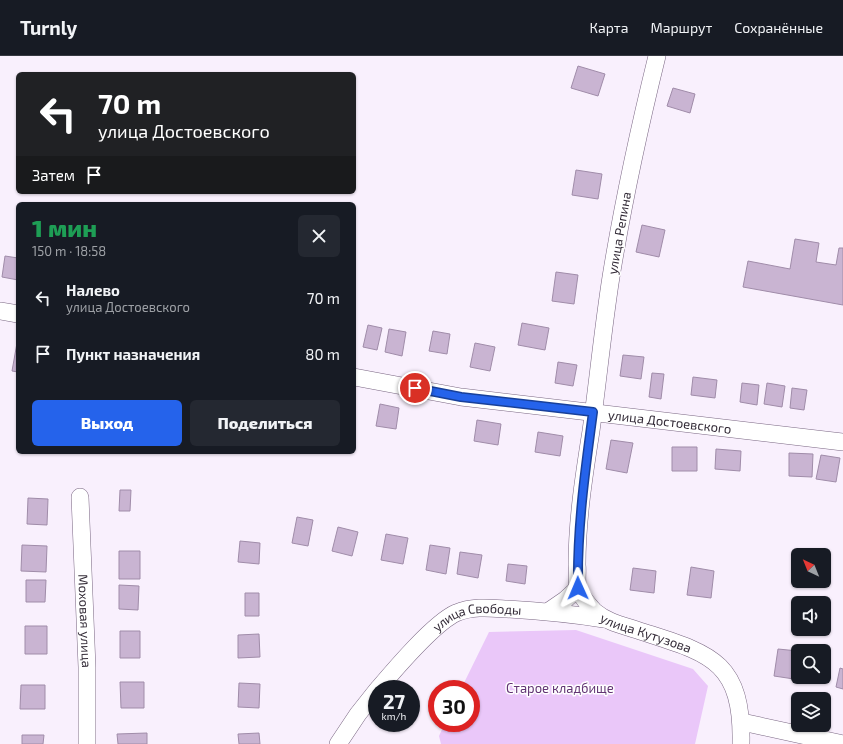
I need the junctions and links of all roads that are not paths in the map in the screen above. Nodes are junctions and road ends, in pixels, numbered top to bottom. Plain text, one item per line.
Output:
1 (657, 56) edge
2 (0, 311) edge
3 (16, 314) edge
4 (356, 376) edge
5 (593, 412) junction
6 (843, 442) edge
7 (80, 497) dead end
8 (578, 588) junction
9 (549, 611) junction
10 (604, 619) junction
11 (387, 680) edge
12 (368, 702) edge
13 (742, 722) junction
14 (86, 744) edge
15 (338, 744) edge
16 (741, 744) edge
17 (843, 744) edge

1 - 5 street, улица Репина
2 - 3 street
4 - 5 street, улица Достоевского
5 - 6 street, улица Достоевского
5 - 8 street
7 - 14 street, Моховая улица
8 - 9 street
8 - 10 street, улица Кутузова
9 - 10 street, улица Свободы
9 - 11 street, улица Свободы
10 - 13 street, улица Кутузова
12 - 15 street, улица Свободы
13 - 16 street, улица Кутузова
13 - 17 street

